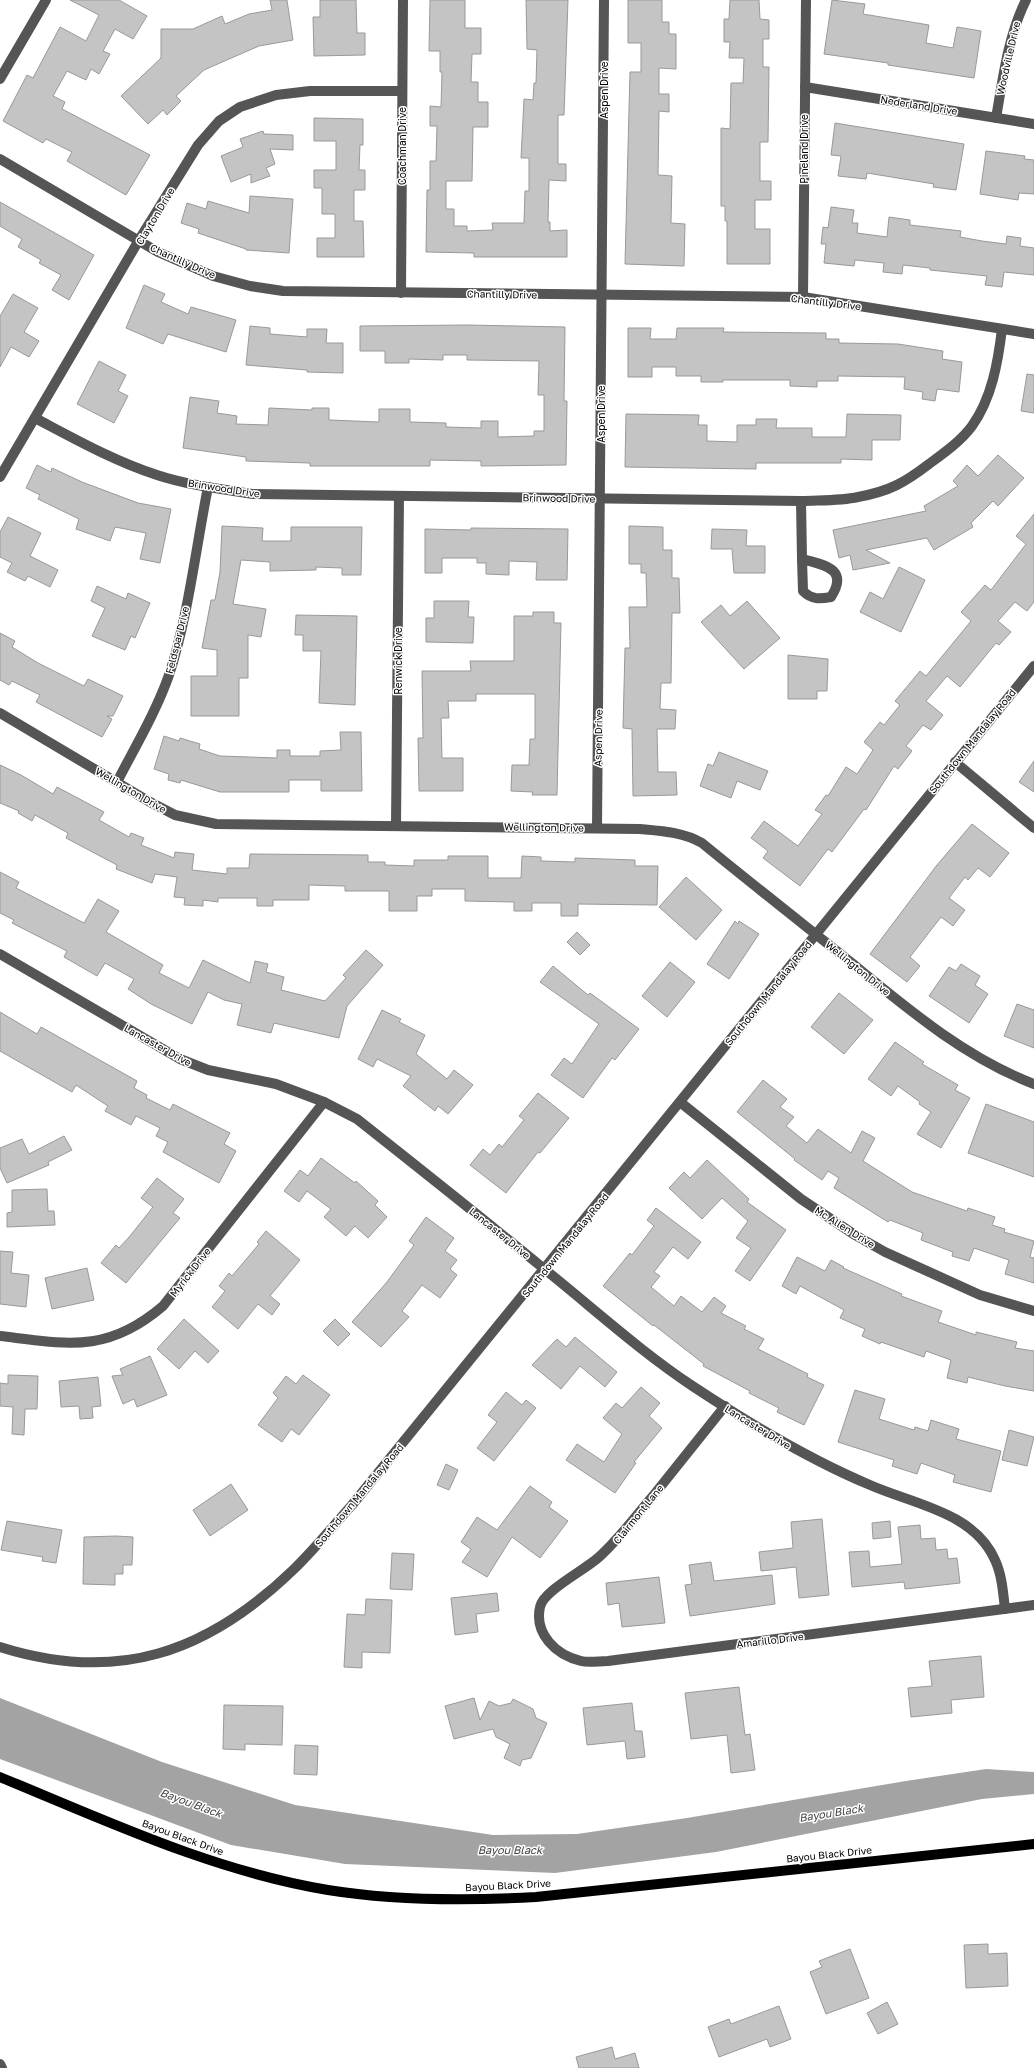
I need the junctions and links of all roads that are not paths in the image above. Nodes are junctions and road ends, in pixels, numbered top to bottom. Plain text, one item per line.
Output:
1 (46, 0) edge
2 (403, 0) edge
3 (604, 0) edge
4 (806, 0) edge
5 (1026, 0) edge
6 (0, 79) edge
7 (805, 87) junction
8 (402, 91) junction
9 (996, 118) junction
10 (1034, 124) edge
11 (0, 158) edge
12 (139, 240) junction
13 (400, 293) junction
14 (602, 295) junction
15 (803, 297) junction
16 (1002, 329) junction
17 (1034, 334) edge
18 (35, 418) junction
19 (0, 477) edge
20 (208, 487) junction
21 (399, 497) junction
22 (600, 499) junction
23 (801, 501) junction
24 (802, 559) junction
25 (1034, 666) edge
26 (0, 713) edge
27 (955, 762) junction
28 (117, 782) junction
29 (396, 826) junction
30 (597, 828) junction
31 (1034, 828) edge
32 (816, 934) junction
33 (0, 954) edge
34 (1034, 1084) edge
35 (324, 1102) junction
36 (680, 1102) junction
37 (545, 1269) junction
38 (1034, 1311) edge
39 (0, 1336) edge
40 (725, 1406) junction
41 (1034, 1605) edge
42 (540, 1607) joint
43 (1005, 1609) junction
44 (0, 1647) edge
45 (0, 1778) edge
46 (1034, 1844) edge
47 (0, 2064) edge
48 (2, 2068) edge

1 - 6 street
2 - 8 street, Coachman Drive
3 - 14 street, Aspen Drive
4 - 7 street, Pineland Drive
5 - 9 street, Woodville Drive
7 - 9 street, Nederland Drive
7 - 15 street, Pineland Drive
8 - 12 street, Clayton Drive
8 - 13 street, Coachman Drive
9 - 10 street, Nederland Drive
11 - 12 street, Chantilly Drive
12 - 13 street, Chantilly Drive
12 - 18 street, Clayton Drive
13 - 14 street, Chantilly Drive
14 - 15 street, Chantilly Drive
14 - 22 street, Aspen Drive
15 - 16 street, Chantilly Drive
16 - 17 street, Chantilly Drive
16 - 23 street, Brinwood Drive
18 - 19 street, Clayton Drive
18 - 20 street, Brinwood Drive
20 - 21 street, Brinwood Drive
20 - 28 street, Feldspar Drive
21 - 22 street, Brinwood Drive
21 - 29 street, Renwick Drive
22 - 23 street, Brinwood Drive
22 - 30 street, Aspen Drive
23 - 24 street
24 - 24 street
25 - 27 street, Southdown Mandalay Road
26 - 28 street, Wellington Drive
27 - 31 street
27 - 32 street, Southdown Mandalay Road
28 - 29 street, Wellington Drive
29 - 30 street, Wellington Drive
30 - 32 street, Wellington Drive
32 - 34 street, Wellington Drive
32 - 36 street, Southdown Mandalay Road
33 - 35 street, Lancaster Drive
35 - 37 street, Lancaster Drive
35 - 39 street, Myrick Drive
36 - 37 street, Southdown Mandalay Road
36 - 38 street, Mc Allen Drive
37 - 40 street, Lancaster Drive
37 - 44 street, Southdown Mandalay Road
40 - 42 street, Clairmont Lane
40 - 43 street, Lancaster Drive
41 - 43 street, Amarillo Drive
42 - 43 street, Amarillo Drive
45 - 46 main road, Bayou Black Drive
47 - 48 street

